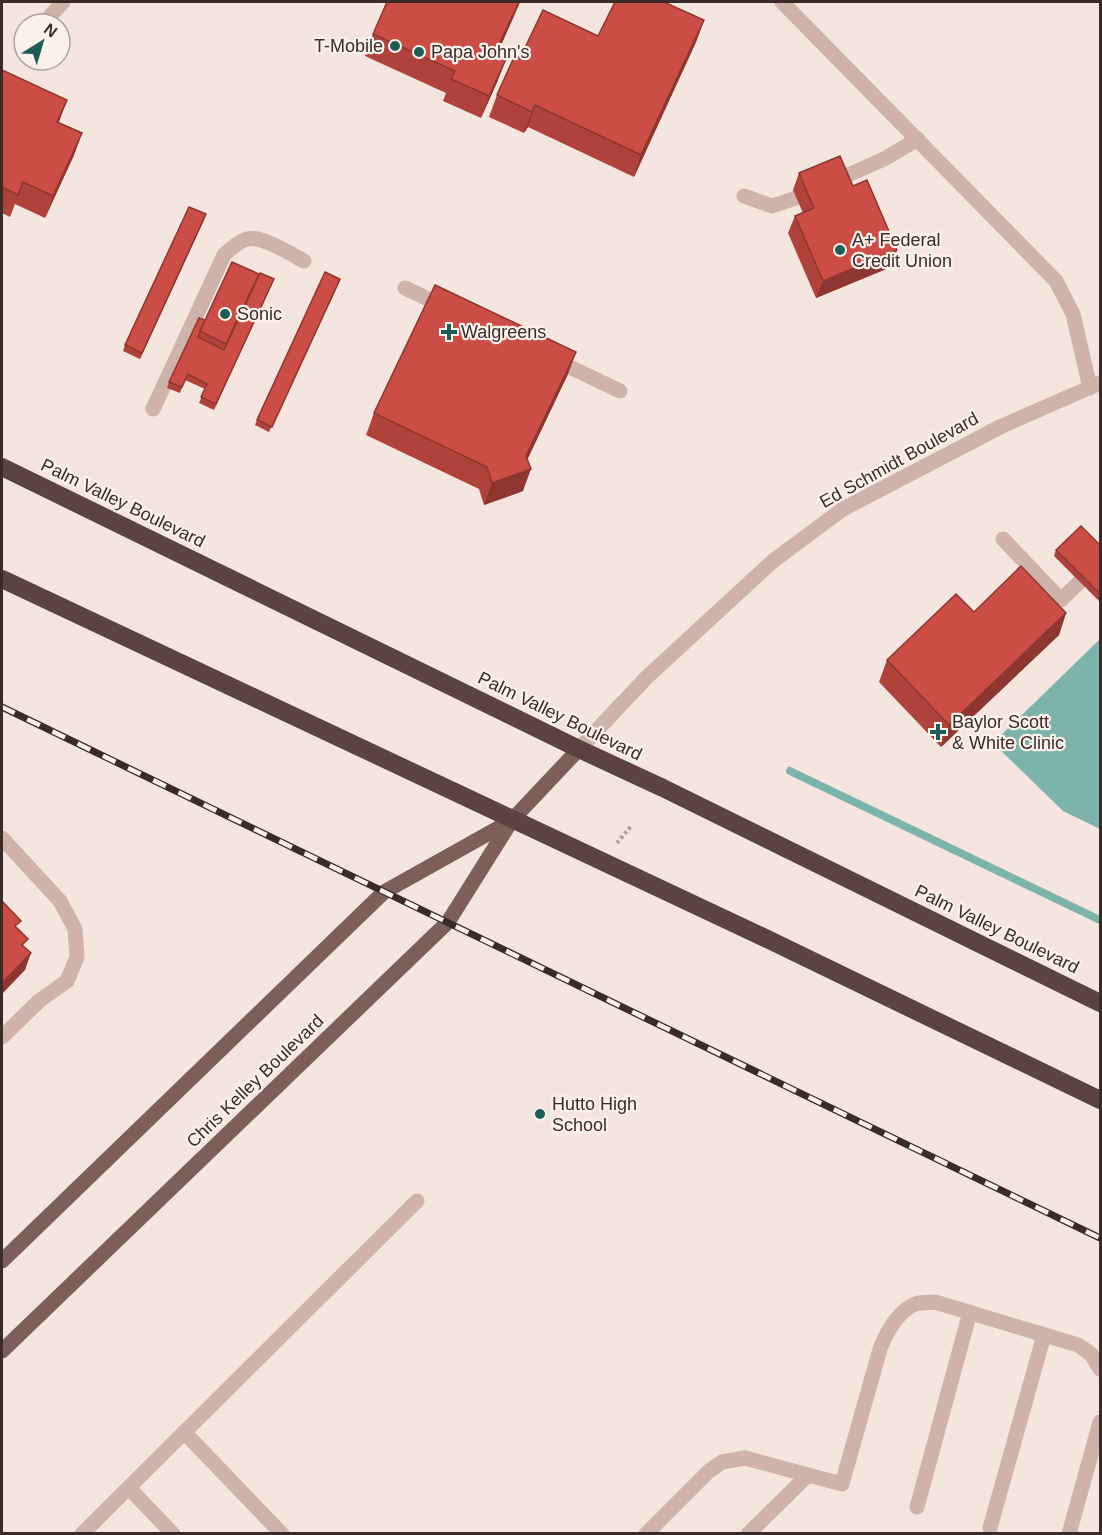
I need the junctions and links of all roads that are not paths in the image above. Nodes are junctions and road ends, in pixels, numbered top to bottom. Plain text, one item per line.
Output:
1 (782, 2) edge
2 (918, 139) junction
3 (837, 180) edge
4 (744, 196) dead end
5 (796, 198) dead end
6 (304, 261) dead end
7 (405, 288) dead end
8 (459, 314) edge
9 (545, 355) edge
10 (1095, 385) edge
11 (620, 391) dead end
12 (153, 409) dead end
13 (2, 467) edge
14 (1003, 539) dead end
15 (1101, 562) edge
16 (2, 579) edge
17 (579, 749) junction
18 (512, 820) junction
19 (2, 838) edge
20 (1101, 1003) edge
21 (2, 1037) edge
22 (1101, 1100) edge
23 (417, 1201) dead end
24 (2, 1262) edge
25 (970, 1312) junction
26 (1044, 1335) junction
27 (2, 1351) edge
28 (1101, 1369) edge
29 (1101, 1422) edge
30 (184, 1432) junction
31 (808, 1475) junction
32 (129, 1488) junction
33 (917, 1507) dead end
34 (990, 1528) dead end
35 (82, 1533) edge
36 (173, 1533) edge
37 (282, 1533) edge
38 (646, 1533) edge
39 (748, 1533) edge
40 (1069, 1533) edge

1 - 2 street
2 - 3 street
2 - 10 street
4 - 5 street
6 - 12 street
7 - 8 street
9 - 11 street
10 - 17 street, Ed Schmidt Boulevard
13 - 17 highway, Palm Valley Boulevard
14 - 15 street
16 - 18 highway
17 - 18 main road, Chris Kelley Boulevard
17 - 20 highway, Palm Valley Boulevard
18 - 22 highway
18 - 24 main road, Chris Kelley Boulevard
18 - 27 main road, Chris Kelley Boulevard
19 - 21 street
23 - 30 street
25 - 26 street
25 - 31 street
25 - 33 street
26 - 28 street
26 - 34 street
29 - 40 street
30 - 32 street
30 - 37 street
31 - 38 street
31 - 39 street
32 - 35 street
32 - 36 street

